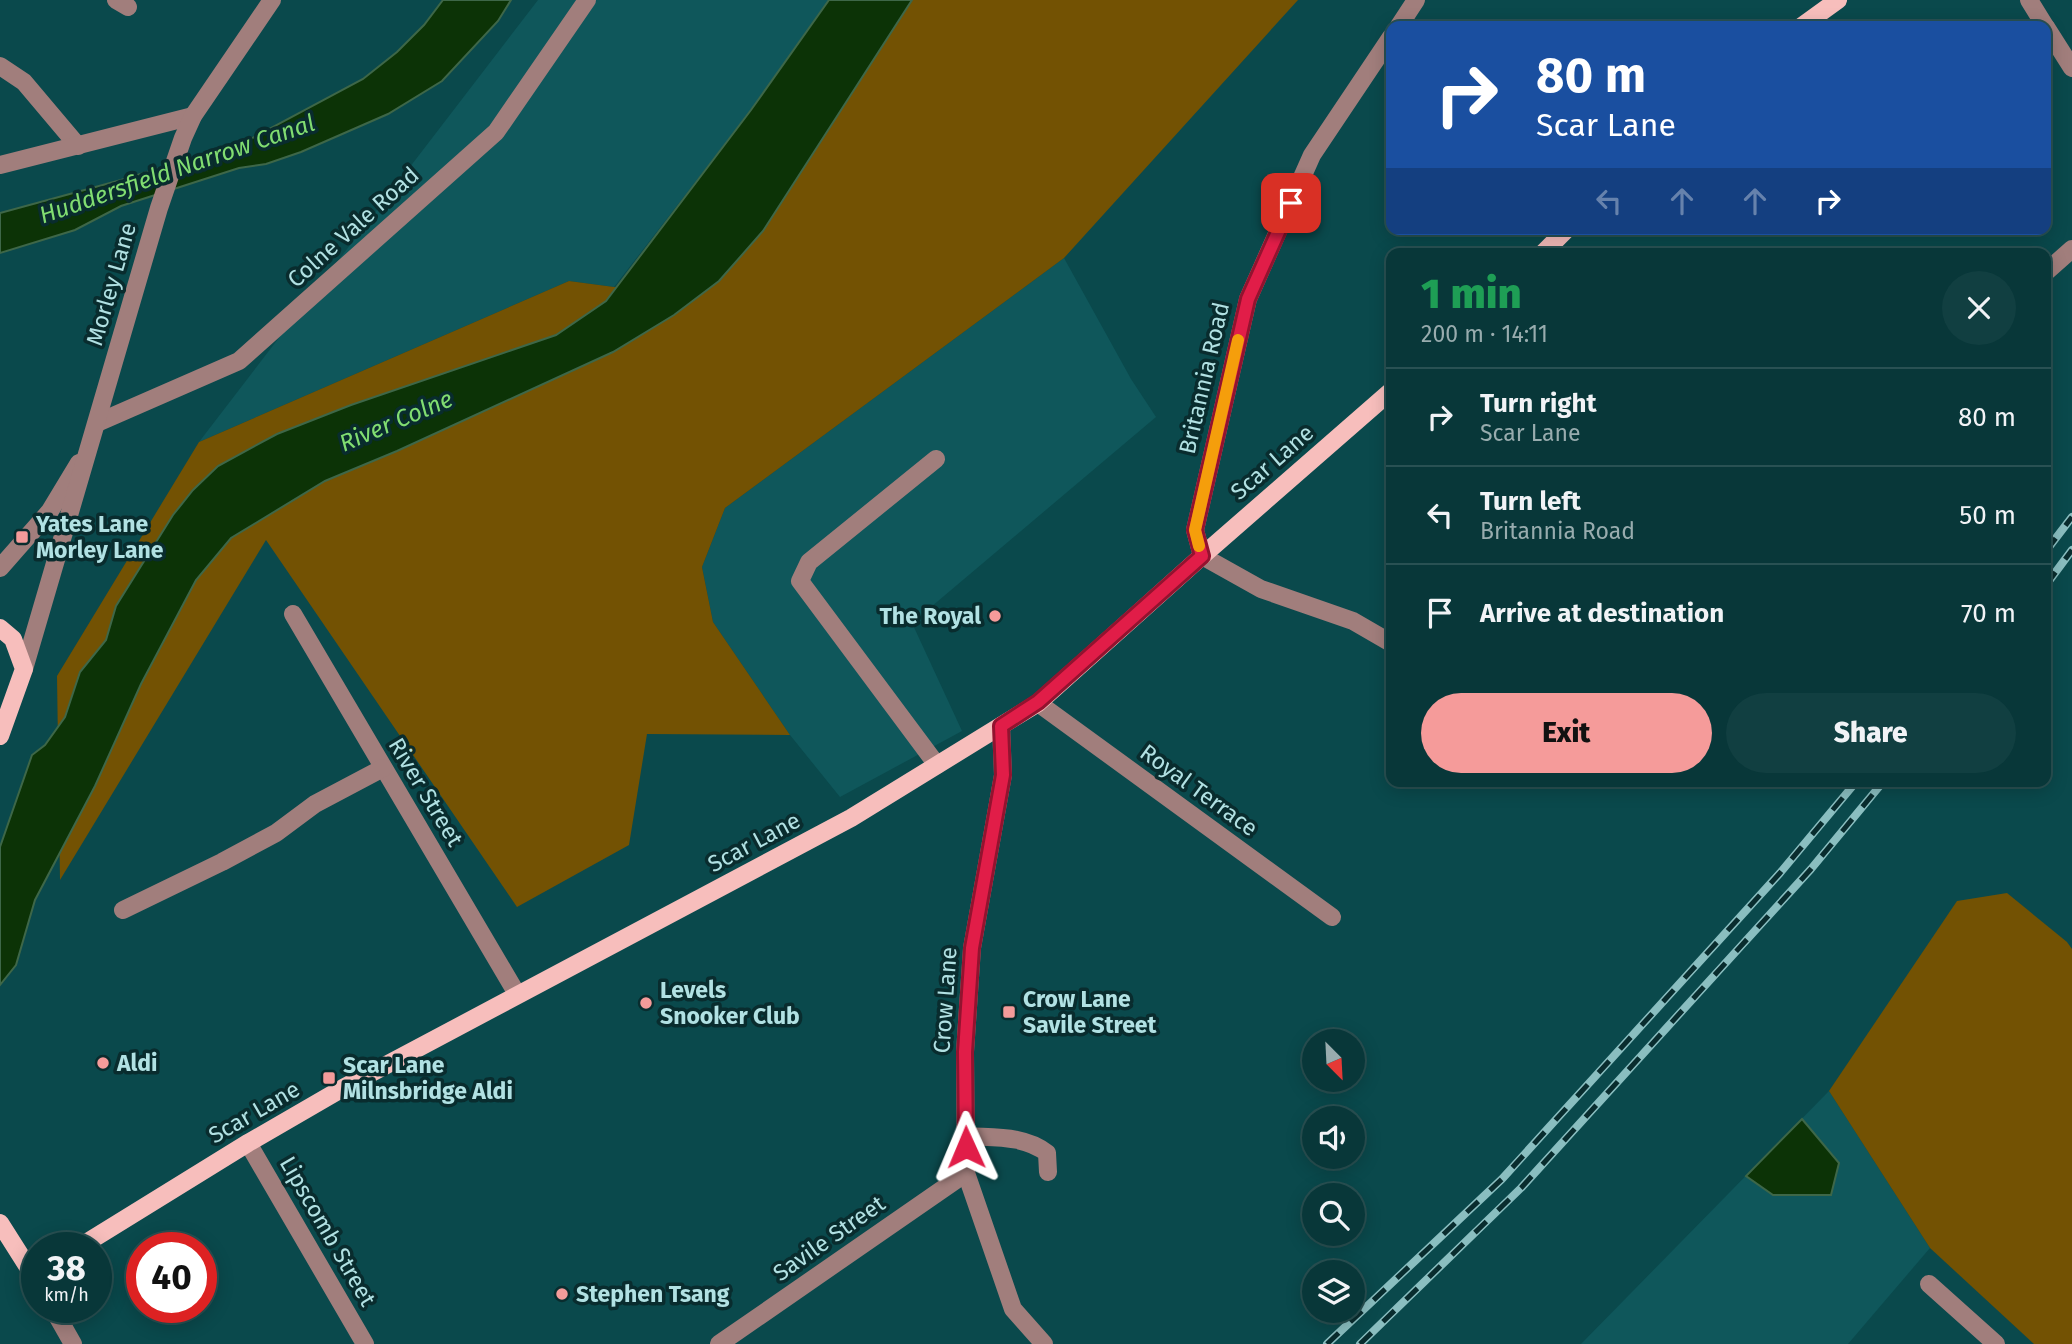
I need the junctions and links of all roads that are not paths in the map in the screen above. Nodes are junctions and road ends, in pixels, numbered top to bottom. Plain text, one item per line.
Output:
1 (272, 0) edge
2 (587, 0) edge
3 (1416, 0) edge
4 (1838, 0) edge
5 (2029, 0) edge
6 (1402, 21) edge
7 (1809, 21) edge
8 (2041, 21) edge
9 (2051, 36) edge
10 (1386, 44) edge
11 (0, 65) edge
12 (2072, 68) edge
13 (193, 117) junction
14 (78, 146) junction
15 (0, 165) edge
16 (1561, 235) edge
17 (1548, 248) edge
18 (2072, 249) edge
19 (2051, 268) edge
20 (1386, 395) edge
21 (97, 423) junction
22 (91, 442) junction
23 (936, 459) dead end
24 (1202, 556) junction
25 (0, 568) edge
26 (293, 614) dead end
27 (0, 628) edge
28 (1386, 640) edge
29 (24, 669) junction
30 (1038, 702) junction
31 (1001, 726) junction
32 (0, 736) edge
33 (937, 765) junction
34 (383, 768) junction
35 (122, 910) dead end
36 (1332, 917) dead end
37 (517, 994) junction
38 (965, 1136) junction
39 (247, 1143) junction
40 (1048, 1172) dead end
41 (966, 1173) junction
42 (0, 1223) edge
43 (104, 1232) edge
44 (21, 1254) edge
45 (1929, 1283) dead end
46 (62, 1323) edge
47 (74, 1344) edge
48 (365, 1344) edge
49 (719, 1344) edge
50 (1044, 1344) edge
51 (1996, 1344) edge

1 - 13 street, Morley Lane
2 - 21 street, Colne Vale Road
3 - 6 street
4 - 7 main road
5 - 8 street
9 - 12 street
10 - 24 street, Britannia Road
11 - 14 street
13 - 14 street
13 - 21 street, Morley Lane
14 - 15 street
16 - 17 main road
18 - 19 street
20 - 24 main road, Scar Lane
21 - 22 street, Morley Lane
22 - 25 street, Morley Lane
22 - 29 street, Morley Lane
23 - 33 street
24 - 28 street
24 - 30 main road, Scar Lane
26 - 34 street, River Street
27 - 29 main road
29 - 32 main road, Morley Lane
30 - 31 main road, Scar Lane
30 - 36 street, Royal Terrace
31 - 33 main road, Scar Lane
31 - 38 street, Crow Lane
33 - 37 main road, Scar Lane
34 - 35 street
34 - 37 street, River Street
37 - 39 main road, Scar Lane
38 - 40 street
38 - 41 street, Crow Lane
39 - 43 main road, Scar Lane
39 - 48 street, Lipscomb Street
41 - 49 street, Savile Street
41 - 50 street, Crow Lane
42 - 44 main road
45 - 51 street
46 - 47 street

